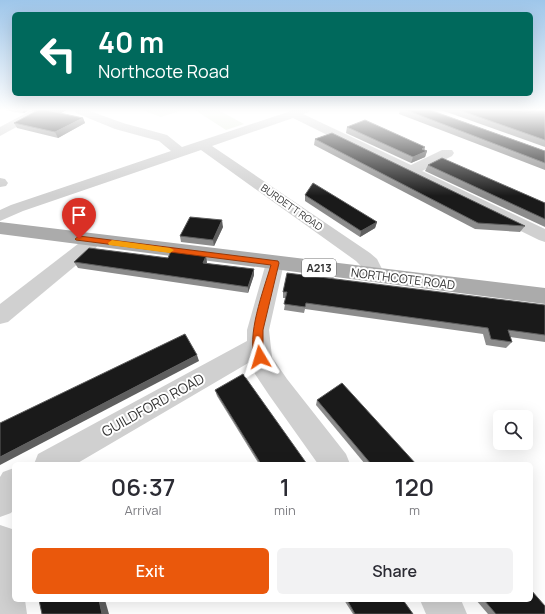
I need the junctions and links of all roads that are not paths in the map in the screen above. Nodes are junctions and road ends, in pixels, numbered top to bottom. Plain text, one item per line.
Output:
1 (164, 139) edge
2 (222, 139) edge
3 (350, 139) edge
4 (203, 145) junction
5 (180, 152) junction
6 (447, 153) dead end
7 (411, 171) junction
8 (0, 216) edge
9 (0, 228) edge
10 (545, 236) edge
11 (93, 241) junction
12 (275, 263) junction
13 (375, 275) junction
14 (545, 296) edge
15 (0, 316) edge
16 (258, 346) junction
17 (52, 462) edge
18 (335, 462) edge
19 (12, 486) edge
20 (0, 502) edge
21 (0, 541) edge
22 (440, 602) edge
23 (9, 614) edge
24 (449, 614) edge

1 - 5 street
2 - 4 street
3 - 7 street
4 - 5 street
4 - 13 street, BURDETT ROAD
5 - 8 street
6 - 7 street
7 - 10 street
9 - 11 main road, NORTHCOTE ROAD / A213
11 - 12 main road, NORTHCOTE ROAD / A213
11 - 15 street
12 - 13 main road, NORTHCOTE ROAD / A213
12 - 16 street
13 - 14 main road, NORTHCOTE ROAD / A213
16 - 17 street, GUILDFORD ROAD
16 - 18 street
19 - 20 street
21 - 23 street
22 - 24 street

